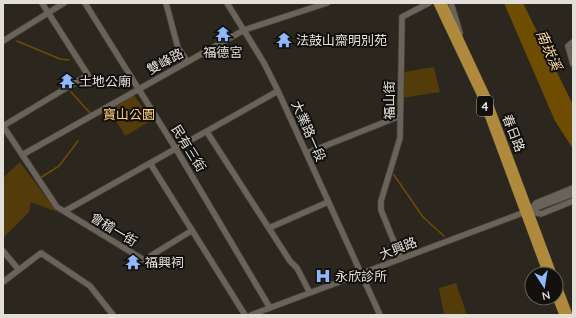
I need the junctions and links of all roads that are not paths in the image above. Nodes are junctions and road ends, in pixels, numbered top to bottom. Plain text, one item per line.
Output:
1 (42, 3) edge
2 (64, 3) edge
3 (85, 3) edge
4 (166, 3) edge
5 (227, 3) edge
6 (328, 3) edge
7 (429, 3) edge
8 (437, 3) edge
9 (443, 3) edge
10 (451, 3) edge
11 (317, 5) edge
12 (48, 13) junction
13 (244, 30) junction
14 (3, 41) edge
15 (573, 42) edge
16 (463, 45) junction
17 (187, 61) junction
18 (573, 64) edge
19 (137, 89) junction
20 (278, 91) junction
21 (400, 116) junction
22 (3, 126) edge
23 (207, 132) junction
24 (176, 149) junction
25 (307, 153) junction
26 (22, 155) junction
27 (150, 163) junction
28 (573, 188) edge
29 (573, 194) edge
30 (328, 202) junction
31 (573, 203) edge
32 (65, 211) junction
33 (527, 212) junction
34 (269, 228) junction
35 (192, 231) junction
36 (3, 251) edge
37 (401, 259) junction
38 (544, 266) edge
39 (551, 266) edge
40 (19, 270) junction
41 (361, 274) junction
42 (3, 282) edge
43 (310, 293) junction
44 (564, 302) edge
45 (270, 308) junction
46 (113, 315) edge
47 (245, 315) edge
48 (251, 315) edge
49 (380, 315) edge
50 (569, 315) edge

1 - 12 street
2 - 12 street
3 - 19 street, 民有三街
4 - 17 street
5 - 13 street, 大業路一段
6 - 11 street, 雙峰路
7 - 21 street, 福山街
8 - 33 main road, 春日路 / 4
9 - 16 main road, 春日路 / 4
10 - 16 street
11 - 13 street, 雙峰路
12 - 14 street
12 - 22 street
13 - 17 street, 雙峰路
13 - 20 street, 大業路一段
15 - 18 street
16 - 33 main road, 春日路 / 4
17 - 19 street, 雙峰路
19 - 24 street, 民有三街
19 - 26 street, 雙峰路
20 - 23 street
20 - 25 street, 大業路一段
21 - 25 street
21 - 37 street, 福山街
22 - 26 street, 會稽一街
23 - 24 street
23 - 34 street
24 - 27 street
24 - 45 street, 民有三街
25 - 30 street, 大業路一段
26 - 32 street, 會稽一街
27 - 32 street
27 - 35 street
28 - 33 street
29 - 33 street
30 - 34 street
30 - 41 street, 大業路一段
31 - 33 street
32 - 35 street, 會稽一街
33 - 37 street, 大興路
33 - 38 main road, 春日路 / 4
33 - 39 main road, 春日路 / 4
34 - 43 street
35 - 47 street
36 - 40 street
37 - 41 street, 大興路
40 - 42 street
40 - 46 street
41 - 43 street, 大興路
41 - 49 street, 大業路一段
43 - 45 street, 大興路
44 - 50 main road
45 - 48 street, 大興路

